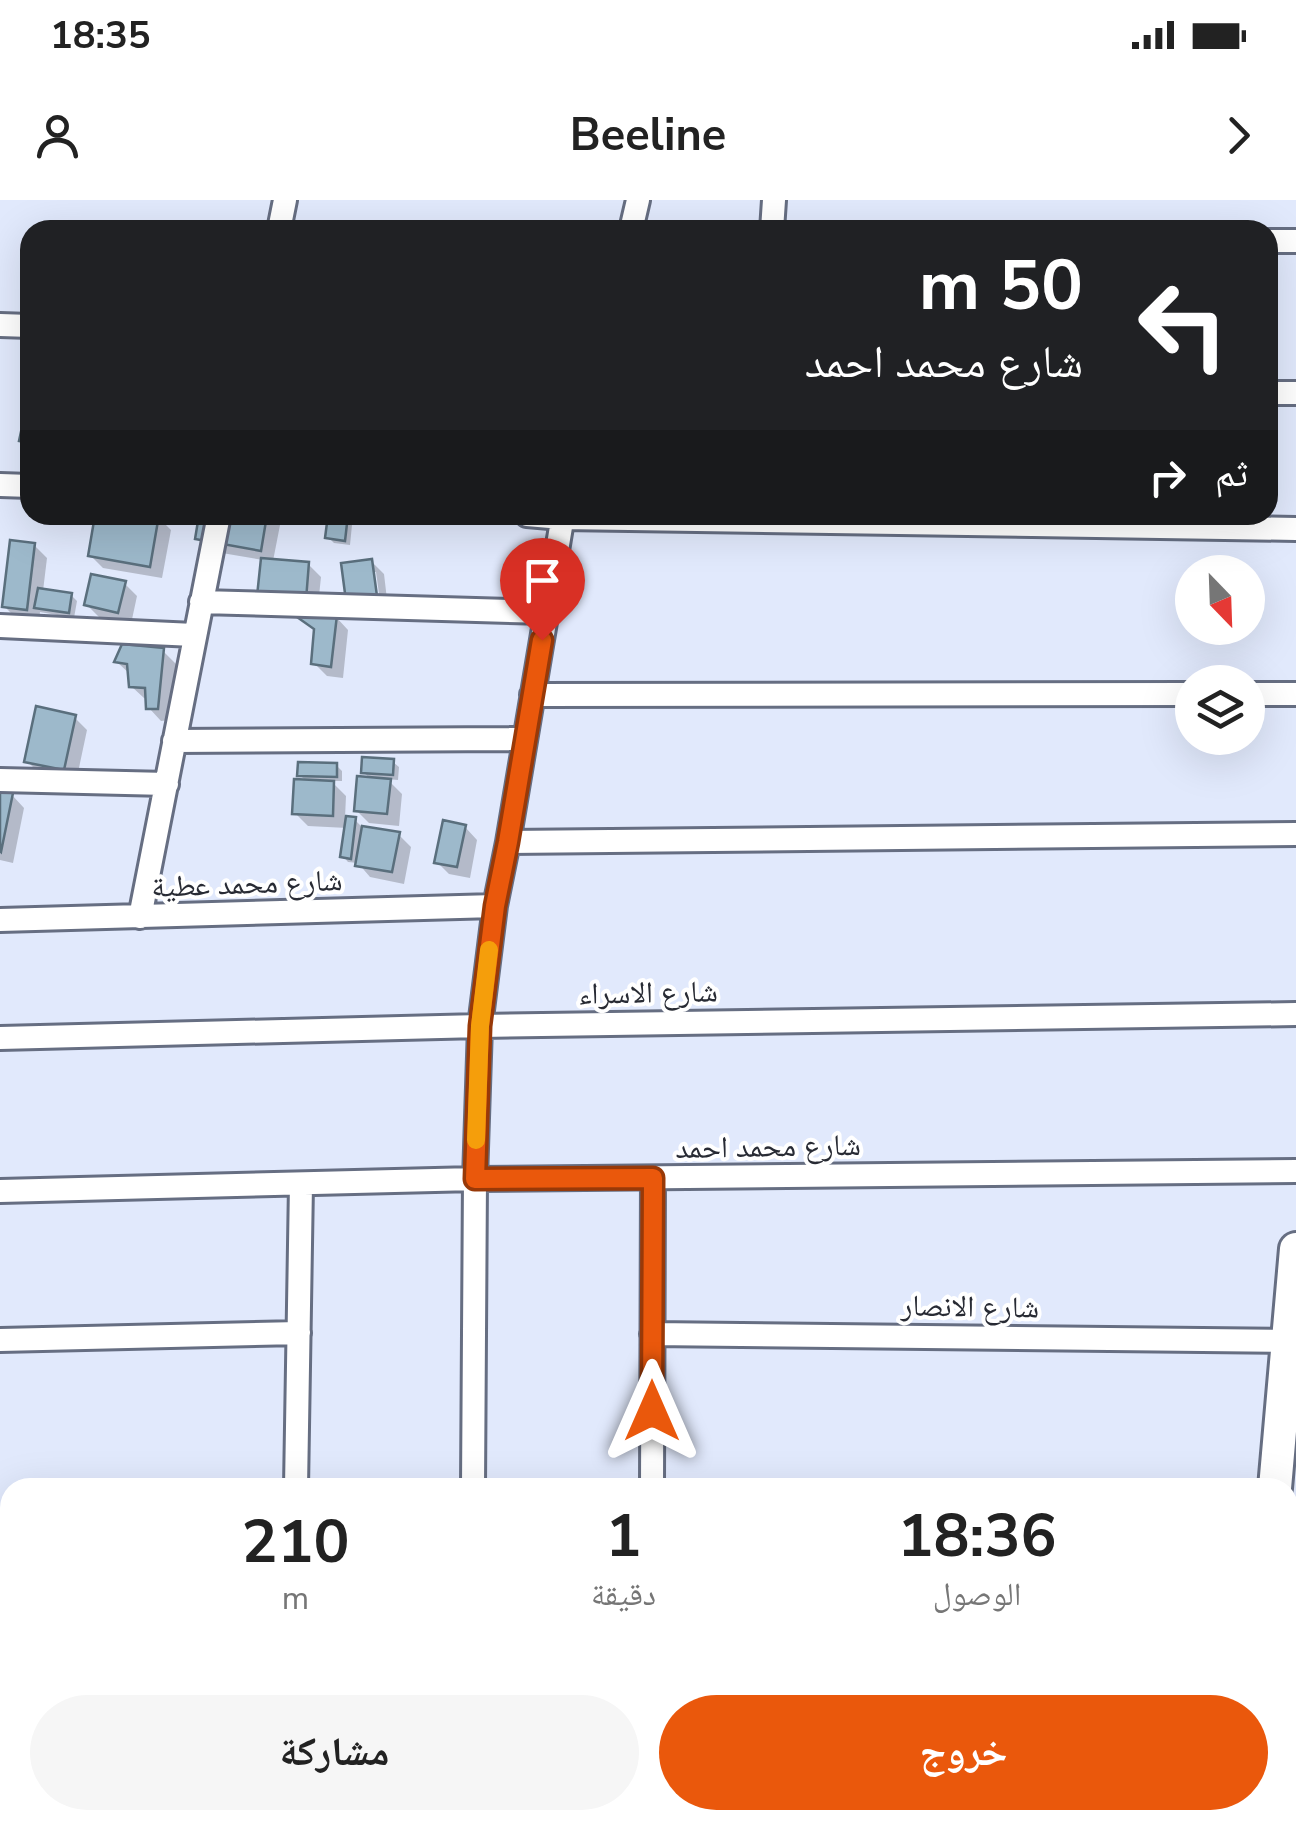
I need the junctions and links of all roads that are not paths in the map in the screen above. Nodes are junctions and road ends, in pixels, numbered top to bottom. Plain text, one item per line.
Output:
1 (274, 200) edge
2 (285, 200) edge
3 (217, 525) edge
4 (561, 525) edge
5 (1070, 525) edge
6 (1296, 529) edge
7 (201, 602) junction
8 (546, 612) junction
9 (0, 626) edge
10 (194, 635) junction
11 (532, 694) junction
12 (1175, 694) edge
13 (1265, 694) edge
14 (1296, 694) edge
15 (524, 739) junction
16 (174, 740) junction
17 (0, 780) edge
18 (167, 784) junction
19 (1296, 834) edge
20 (508, 842) junction
21 (495, 906) junction
22 (140, 917) junction
23 (0, 920) edge
24 (1296, 1014) edge
25 (480, 1026) junction
26 (0, 1038) edge
27 (1296, 1171) edge
28 (653, 1178) junction
29 (475, 1179) junction
30 (300, 1184) junction
31 (0, 1191) edge
32 (1296, 1250) edge
33 (299, 1333) junction
34 (652, 1334) junction
35 (0, 1340) edge
36 (1288, 1340) junction
37 (1289, 1379) edge
38 (296, 1478) edge
39 (473, 1478) edge
40 (652, 1478) edge
41 (1276, 1478) edge

1 - 2 street
3 - 7 street
4 - 8 street
5 - 6 street
7 - 8 street
7 - 10 street
8 - 11 street
9 - 10 street
10 - 16 street
11 - 12 street
11 - 15 street
13 - 14 street
15 - 16 street
15 - 20 street
16 - 18 street
17 - 18 street
18 - 22 street
19 - 20 street
20 - 21 street
21 - 22 street, شارع محمد عطية
21 - 25 street
22 - 23 street, شارع محمد عطية
24 - 25 street, شارع الاسراء
25 - 26 street, شارع الاسراء
25 - 29 street
27 - 28 street, شارع محمد احمد
28 - 29 street, شارع محمد احمد
28 - 34 street
29 - 30 street, شارع محمد احمد
29 - 39 street
30 - 31 street, شارع محمد احمد
30 - 33 street
32 - 36 street
33 - 35 street
33 - 38 street
34 - 36 street, شارع الانصار
34 - 40 street
36 - 37 street
37 - 41 street

